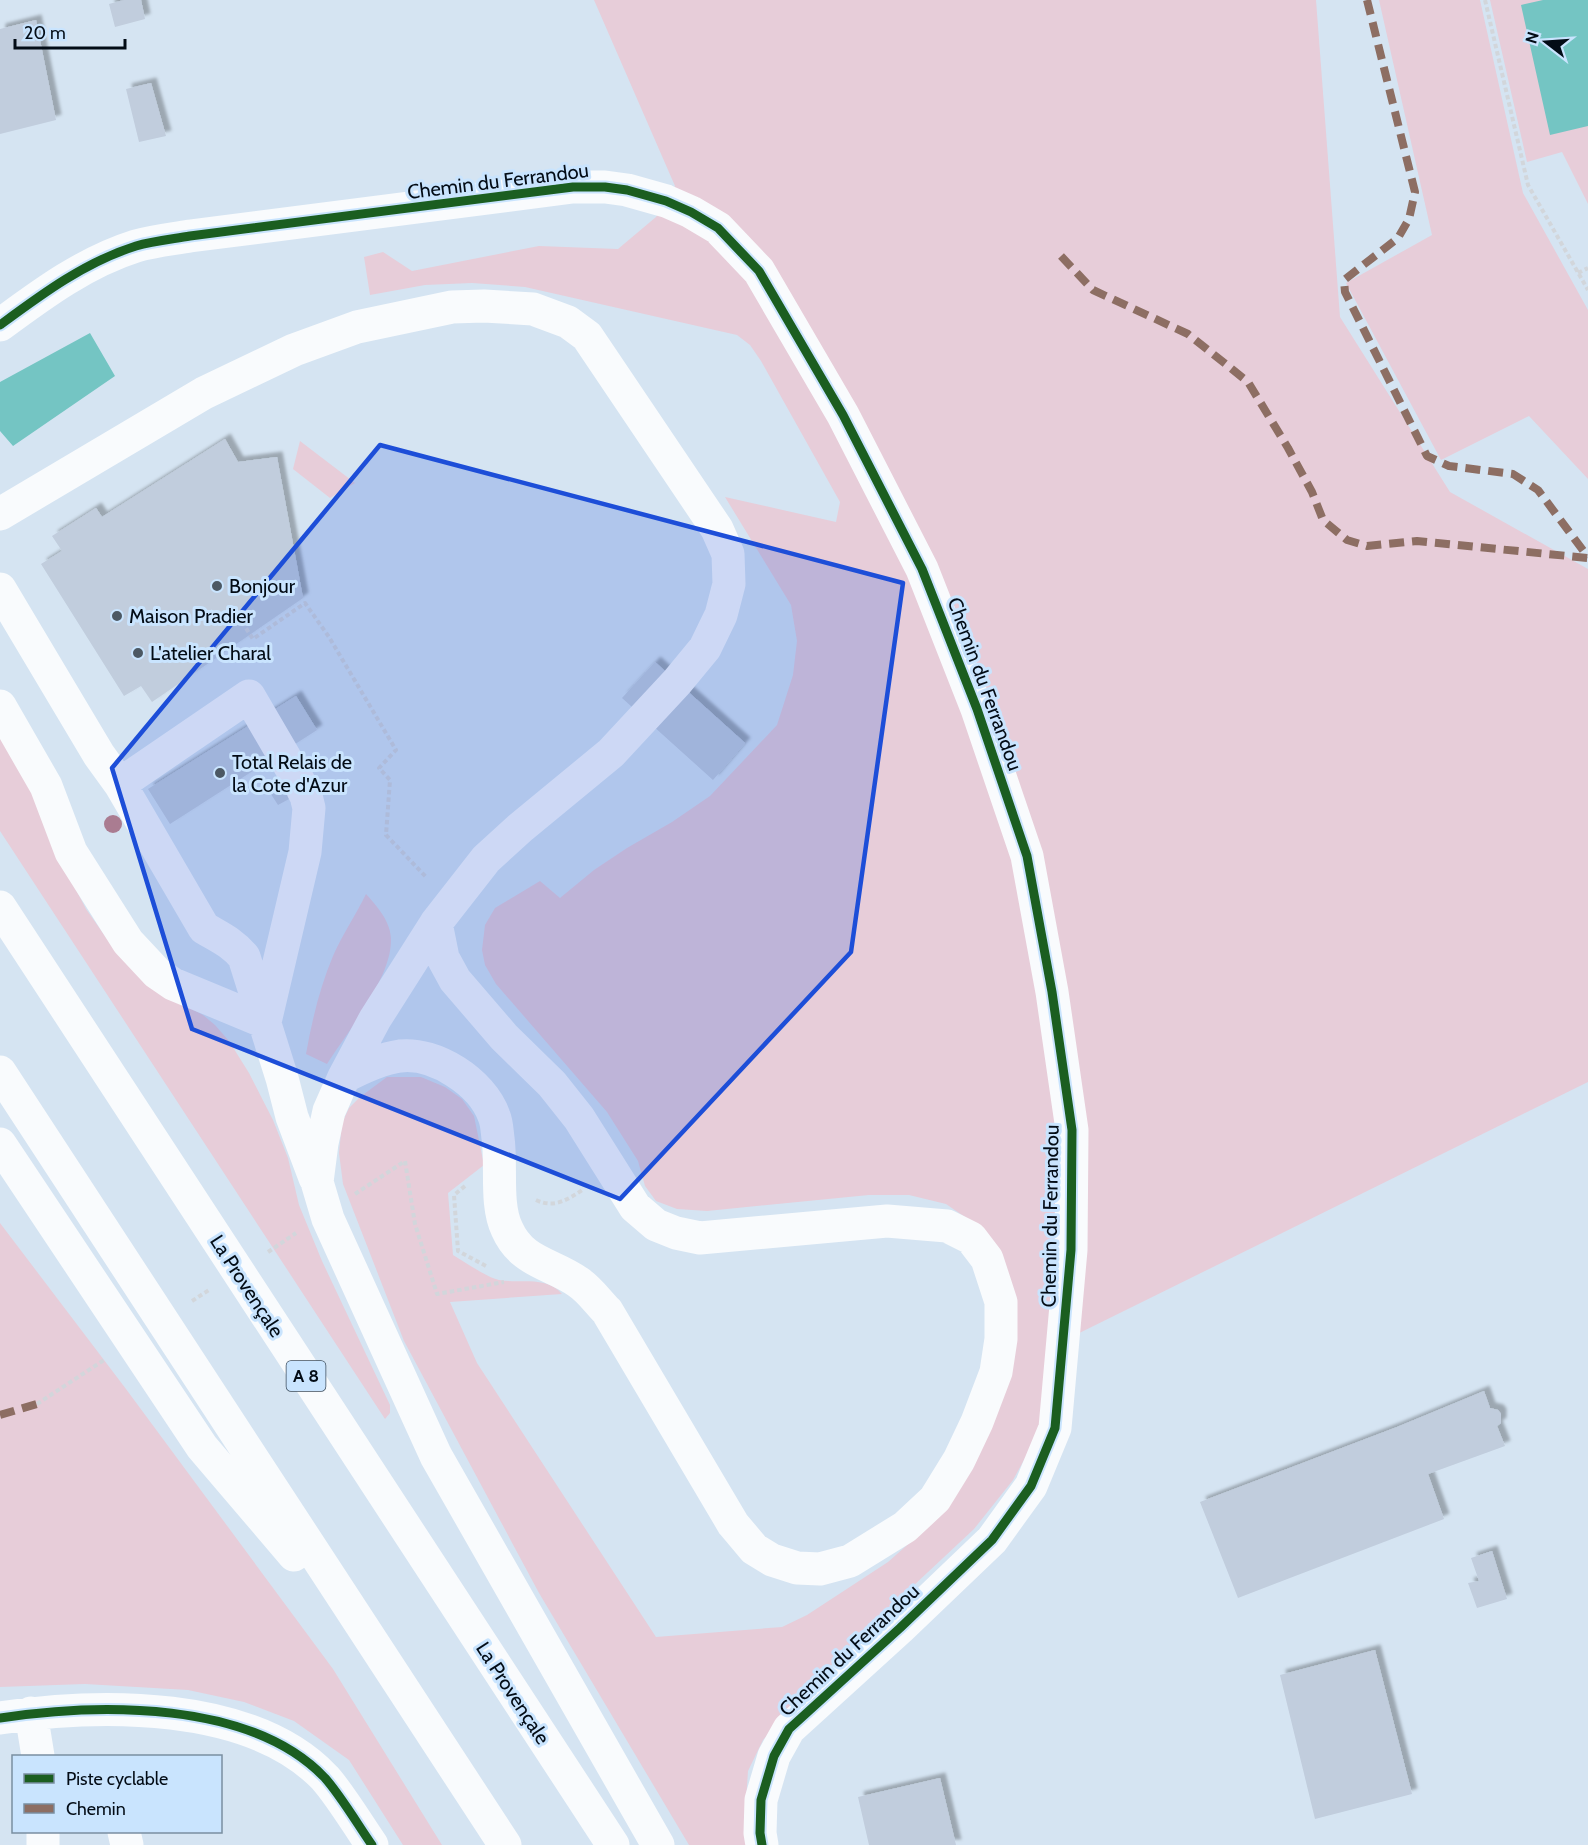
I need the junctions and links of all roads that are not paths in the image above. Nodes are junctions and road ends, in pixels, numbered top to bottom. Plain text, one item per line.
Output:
1 (0, 325) edge
2 (0, 514) edge
3 (0, 589) edge
4 (0, 706) edge
5 (120, 784) junction
6 (0, 907) edge
7 (436, 923) junction
8 (265, 1022) junction
9 (0, 1072) edge
10 (344, 1077) junction
11 (0, 1144) edge
12 (317, 1182) junction
13 (384, 1661) junction
14 (15, 1716) edge
15 (37, 1755) edge
16 (372, 1845) edge
17 (505, 1845) edge
18 (613, 1845) edge
19 (658, 1845) edge
20 (762, 1845) edge

1 - 20 main road, Chemin du Ferrandou
2 - 7 main road
3 - 5 main road
4 - 8 main road
5 - 8 main road
5 - 8 main road
6 - 18 main road, La Provençale / A 8
7 - 10 main road
7 - 10 main road
8 - 12 main road
9 - 13 main road
10 - 12 main road
11 - 13 main road
12 - 19 main road
13 - 17 main road
14 - 15 main road
14 - 16 main road

